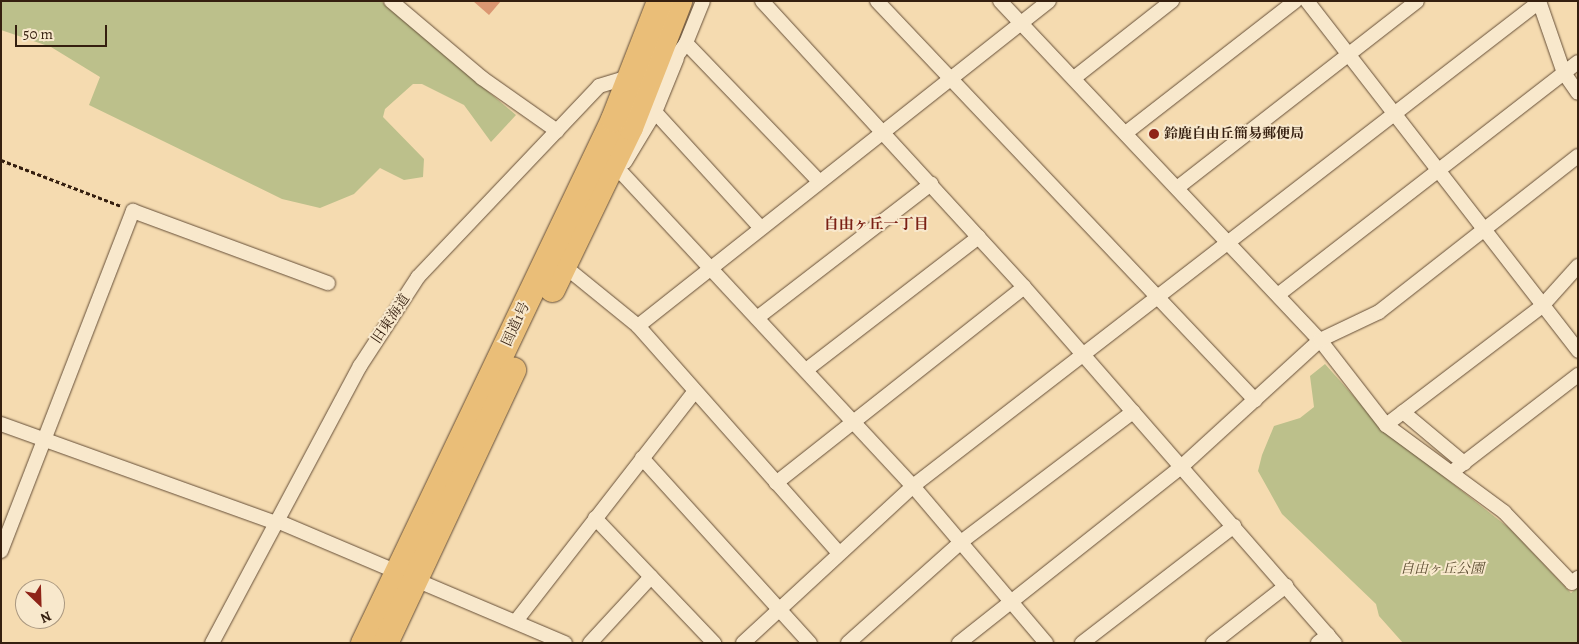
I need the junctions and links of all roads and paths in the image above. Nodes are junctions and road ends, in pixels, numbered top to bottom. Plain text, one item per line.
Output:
1 (390, 1) edge
2 (659, 1) edge
3 (679, 1) edge
4 (703, 1) edge
5 (762, 1) edge
6 (877, 1) edge
7 (1000, 1) edge
8 (1049, 1) edge
9 (1172, 1) edge
10 (1295, 1) edge
11 (1307, 1) edge
12 (1417, 1) edge
13 (1539, 2) edge
14 (1020, 23) junction
15 (686, 42) junction
16 (678, 55) junction
17 (1348, 55) junction
18 (1578, 62) edge
19 (644, 72) junction
20 (1564, 73) junction
21 (950, 78) junction
22 (1074, 78) junction
23 (1578, 93) edge
24 (654, 112) junction
25 (1394, 114) junction
26 (557, 131) junction
27 (882, 131) junction
28 (1126, 132) junction
29 (1578, 156) edge
30 (1, 160) edge
31 (1437, 170) junction
32 (620, 171) junction
33 (818, 180) junction
34 (931, 184) junction
35 (1177, 188) junction
36 (133, 210) junction
37 (760, 227) junction
38 (1484, 230) junction
39 (979, 236) junction
40 (577, 238) junction
41 (1228, 242) junction
42 (563, 265) junction
43 (1578, 266) edge
44 (710, 267) junction
45 (328, 283) dead end
46 (1024, 287) junction
47 (1279, 294) junction
48 (1157, 296) junction
49 (1542, 306) junction
50 (757, 318) junction
51 (638, 326) junction
52 (1320, 340) junction
53 (1578, 351) edge
54 (1083, 355) junction
55 (806, 370) junction
56 (1578, 375) edge
57 (694, 392) junction
58 (1255, 400) junction
59 (1133, 412) junction
60 (1402, 412) junction
61 (855, 423) junction
62 (1, 424) edge
63 (1386, 425) junction
64 (46, 437) junction
65 (642, 458) junction
66 (1464, 464) junction
67 (1181, 467) junction
68 (1452, 472) junction
69 (776, 483) junction
70 (913, 486) junction
71 (595, 518) junction
72 (277, 522) junction
73 (1234, 526) junction
74 (961, 542) junction
75 (1, 551) edge
76 (839, 553) junction
77 (405, 576) junction
78 (651, 577) junction
79 (1578, 578) edge
80 (1286, 586) junction
81 (1010, 599) junction
82 (782, 607) junction
83 (516, 621) junction
84 (1327, 640) edge
85 (212, 643) edge
86 (363, 643) edge
87 (384, 643) edge
88 (565, 643) edge
89 (590, 643) edge
90 (714, 643) edge
91 (743, 643) edge
92 (810, 643) edge
93 (848, 643) edge
94 (959, 643) edge
95 (1046, 643) edge
96 (1082, 643) edge
97 (1213, 643) edge

1 - 26 street
2 - 19 highway, 国道1号
3 - 19 highway, 国道1号
4 - 15 street
5 - 27 street
6 - 21 street
7 - 14 street
8 - 14 street
9 - 22 street
10 - 28 street
11 - 17 street
12 - 17 street
13 - 20 street
13 - 25 street
14 - 21 street
14 - 22 street
15 - 16 street
15 - 33 street
16 - 19 street, 旧東海道
16 - 24 street
17 - 25 street
17 - 35 street
18 - 20 street
19 - 26 street, 旧東海道
19 - 40 highway, 国道1号
19 - 77 highway, 国道1号
20 - 23 street
20 - 31 street
21 - 27 street
21 - 48 street
22 - 28 street
24 - 32 street
24 - 37 street
25 - 31 street
25 - 41 street
26 - 72 street, 旧東海道
27 - 33 street
27 - 34 street
28 - 35 street
29 - 38 street
30 - 36 path
31 - 38 street
31 - 47 street
32 - 40 street
32 - 44 street
33 - 37 street
34 - 39 street
34 - 50 street
35 - 41 street
36 - 45 street
36 - 64 street
37 - 44 street
38 - 49 street
38 - 52 street
39 - 46 street
39 - 55 street
40 - 42 highway, 国道1号
41 - 47 street
41 - 48 street
42 - 51 street
42 - 77 highway, 国道1号
43 - 49 street
44 - 50 street
44 - 51 street
46 - 54 street
46 - 61 street
47 - 52 street
48 - 54 street
48 - 58 street
49 - 53 street
49 - 60 street
50 - 55 street
51 - 57 street
52 - 58 street
52 - 63 street
54 - 59 street
54 - 70 street
55 - 61 street
56 - 66 street
57 - 65 street
57 - 69 street
58 - 67 street
59 - 67 street
59 - 74 street
60 - 63 street
60 - 66 street
61 - 69 street
61 - 70 street
62 - 64 street
63 - 68 street
64 - 72 street
64 - 75 street
65 - 71 street
65 - 82 street
66 - 68 street
67 - 73 street
67 - 81 street
68 - 79 street
69 - 76 street
70 - 74 street
70 - 76 street
71 - 78 street
71 - 83 street
72 - 77 street
72 - 85 street, 旧東海道
73 - 80 street
73 - 96 street
74 - 81 street
74 - 93 street
76 - 82 street
77 - 83 street
77 - 86 highway, 国道1号
77 - 87 highway, 国道1号
78 - 89 street
78 - 90 street
80 - 84 street
80 - 97 street
81 - 94 street
81 - 95 street
82 - 91 street
82 - 92 street
83 - 88 street

